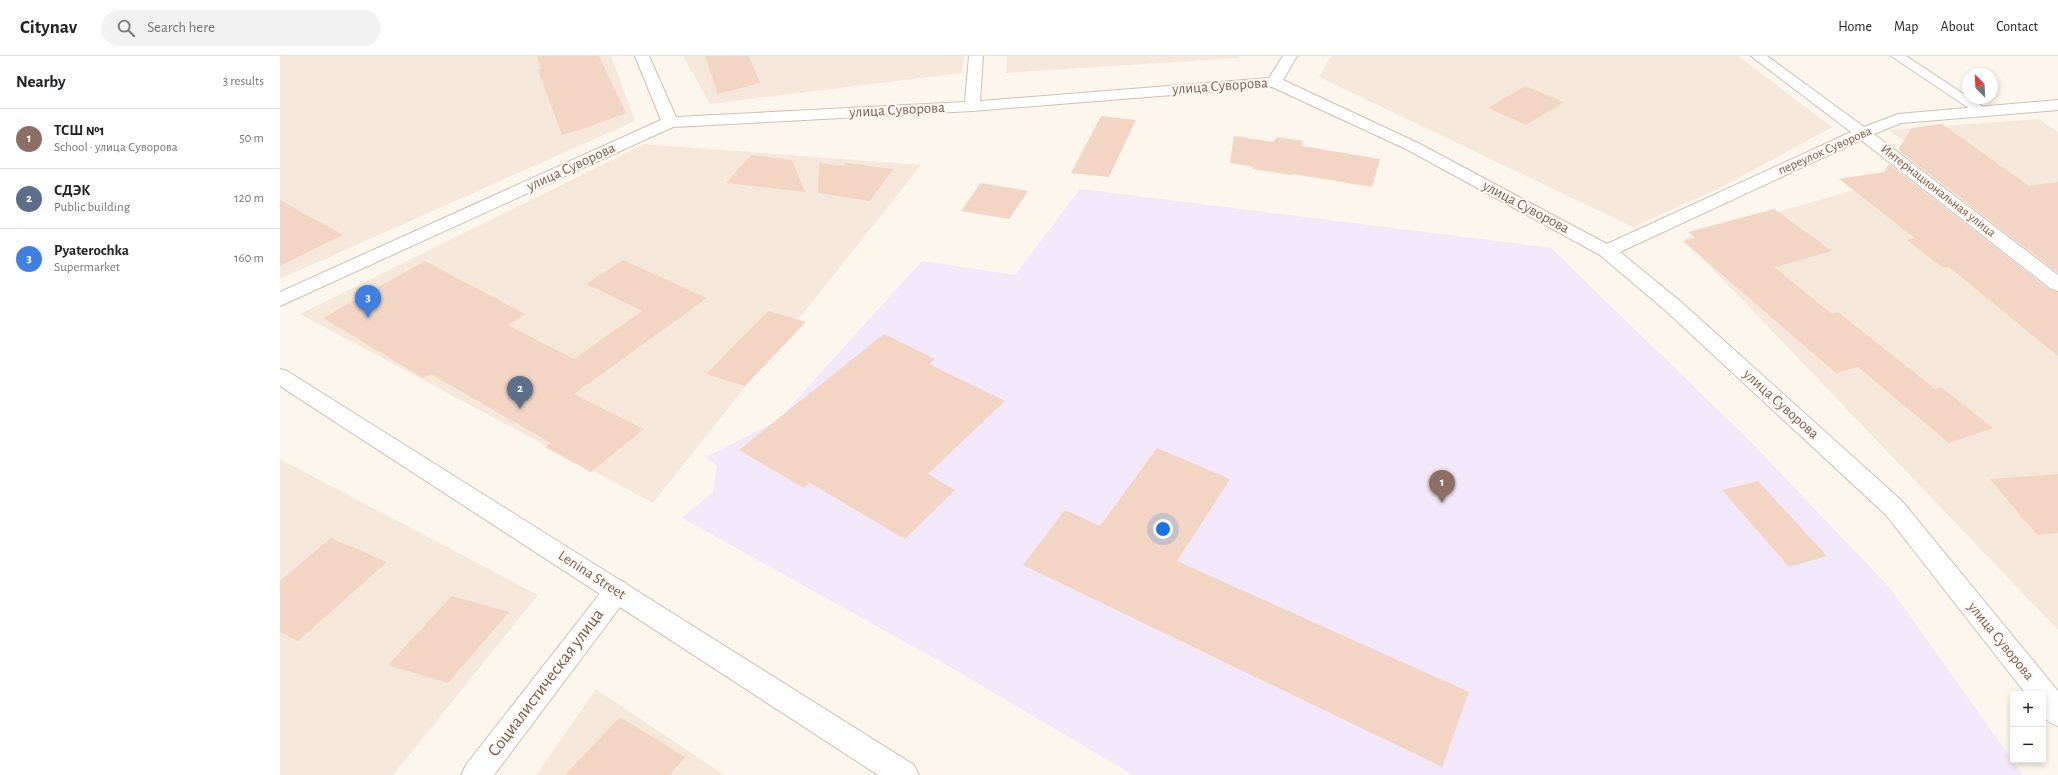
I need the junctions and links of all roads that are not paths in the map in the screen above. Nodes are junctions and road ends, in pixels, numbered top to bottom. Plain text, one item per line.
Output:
1 (642, 56) edge
2 (976, 56) edge
3 (1290, 56) edge
4 (1758, 56) edge
5 (1897, 56) edge
6 (1274, 82) junction
7 (2058, 105) edge
8 (972, 106) junction
9 (1984, 112) junction
10 (670, 122) junction
11 (1862, 133) junction
12 (1607, 251) junction
13 (2058, 285) edge
14 (280, 300) edge
15 (280, 376) edge
16 (617, 591) junction
17 (2058, 712) edge
18 (476, 775) edge
19 (904, 775) edge

1 - 10 street
2 - 8 street
3 - 6 street
4 - 11 street, Интернациональная улица
5 - 9 lane
6 - 8 street, улица Суворова
6 - 12 street, улица Суворова
7 - 9 street, переулок Суворова
8 - 10 street, улица Суворова
9 - 11 street, переулок Суворова
10 - 14 street, улица Суворова
11 - 12 street, переулок Суворова
11 - 13 street, Интернациональная улица
12 - 17 street, улица Суворова
15 - 16 street, Lenina Street
16 - 18 street, Социалистическая улица
16 - 19 street, Lenina Street

